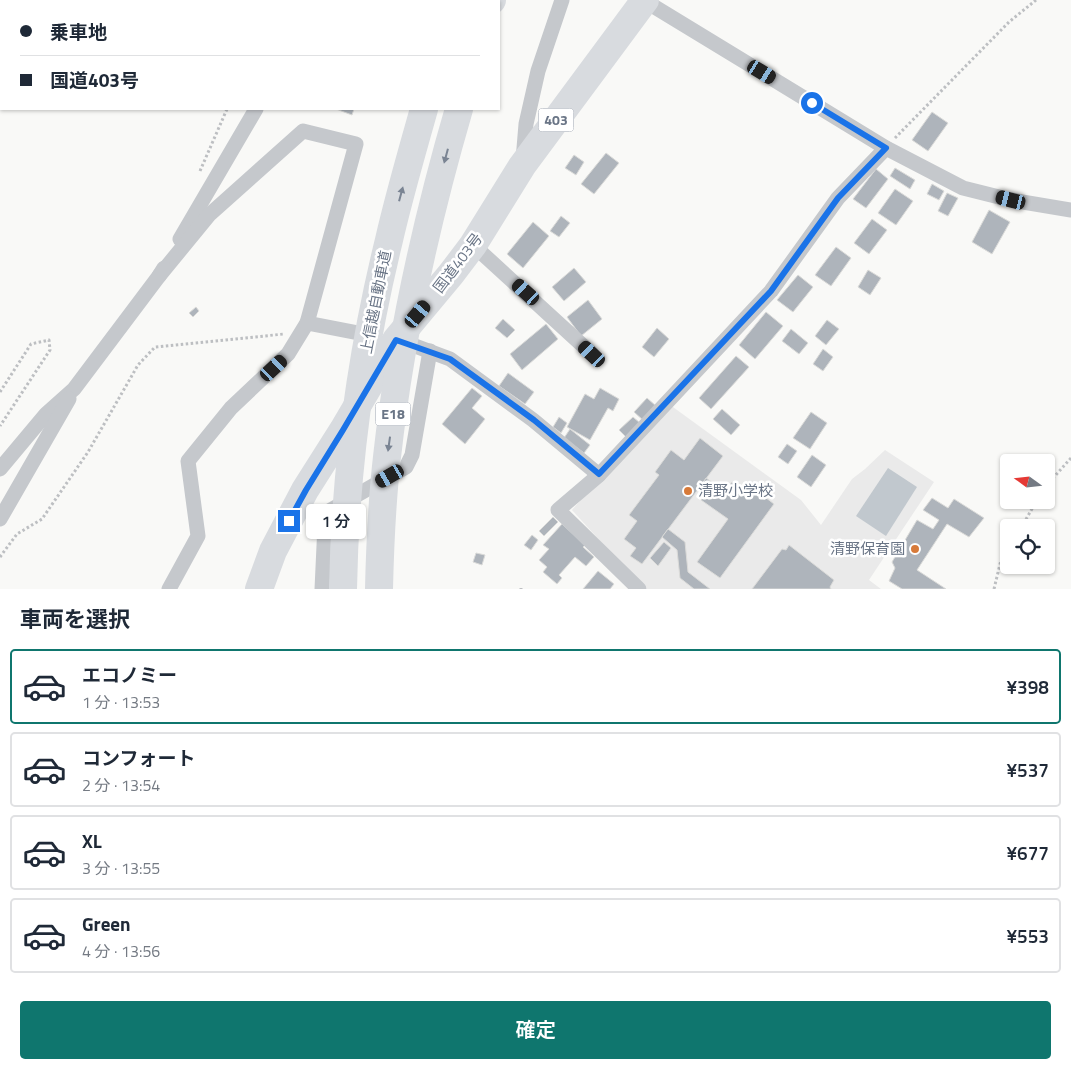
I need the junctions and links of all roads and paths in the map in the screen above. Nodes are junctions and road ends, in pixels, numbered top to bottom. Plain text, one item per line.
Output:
1 (562, 0) edge
2 (645, 0) edge
3 (1036, 0) edge
4 (255, 110) edge
5 (424, 110) edge
6 (459, 110) edge
7 (886, 148) junction
8 (522, 166) junction
9 (1071, 210) edge
10 (473, 245) junction
11 (159, 276) junction
12 (304, 328) junction
13 (396, 340) junction
14 (430, 351) junction
15 (592, 354) dead end
16 (74, 389) junction
17 (0, 392) edge
18 (0, 426) edge
19 (1071, 458) edge
20 (0, 468) edge
21 (599, 474) junction
22 (1055, 476) edge
23 (0, 519) edge
24 (0, 558) edge
25 (1000, 564) edge
26 (168, 589) edge
27 (259, 589) edge
28 (322, 589) edge
29 (343, 589) edge
30 (379, 589) edge
31 (640, 589) edge
32 (994, 589) edge

1 - 8 street
2 - 7 street
2 - 8 highway, 国道403号 / 403
3 - 7 path
4 - 11 street
29 -> 5 highway, 上信越自動車道 / E18
6 -> 30 highway, E18
7 - 9 street
7 - 21 street
8 - 10 highway, 国道403号 / 403
10 - 13 highway, 国道403号 / 403
10 - 15 street
11 - 12 street
11 - 16 street
12 - 13 street
12 - 24 path
12 - 26 street
13 - 14 street
13 - 27 highway, 国道403号 / 403
14 - 21 street
14 - 28 street
16 - 20 street
16 - 23 street
17 - 18 path
19 - 22 path
21 - 31 street
25 - 32 path

